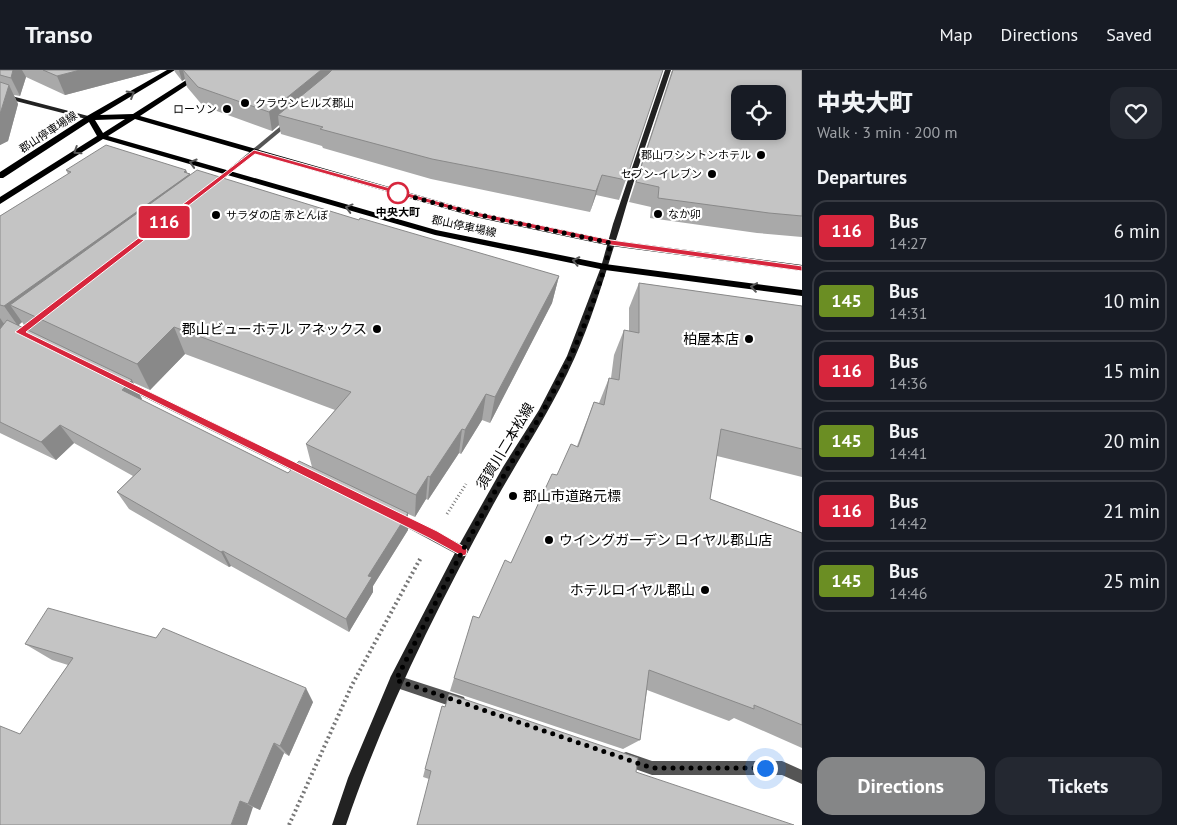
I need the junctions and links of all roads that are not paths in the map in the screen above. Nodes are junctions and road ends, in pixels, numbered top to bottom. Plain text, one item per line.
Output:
1 (172, 70) edge
2 (207, 70) edge
3 (668, 70) edge
4 (0, 95) edge
5 (133, 116) junction
6 (297, 116) edge
7 (90, 118) junction
8 (101, 136) junction
9 (254, 152) junction
10 (228, 174) junction
11 (0, 176) edge
12 (210, 187) edge
13 (0, 201) edge
14 (611, 243) junction
15 (605, 268) junction
16 (802, 268) edge
17 (802, 293) edge
18 (116, 380) edge
19 (318, 478) edge
20 (389, 513) edge
21 (462, 551) junction
22 (396, 680) junction
23 (470, 705) edge
24 (616, 756) edge
25 (802, 777) edge
26 (339, 825) edge

7 -> 1 main road
2 - 5 main road
3 - 14 main road, 須賀川二本松線
4 - 7 main road
5 - 7 main road
5 - 8 main road
5 - 9 main road
6 - 9 street
7 - 8 main road, 郡山停車場線
7 - 11 main road, 郡山停車場線
10 -> 8 main road, 郡山停車場線
8 -> 13 main road
9 - 10 street
9 - 14 main road
10 - 12 street
15 -> 10 main road, 郡山停車場線
14 - 15 main road, 須賀川二本松線
14 - 16 main road
17 -> 15 main road, 郡山停車場線
15 - 21 main road, 須賀川二本松線
18 - 19 street
20 - 21 street
21 - 22 main road, 須賀川二本松線
22 - 23 street
22 - 26 main road, 須賀川二本松線
24 - 25 street

